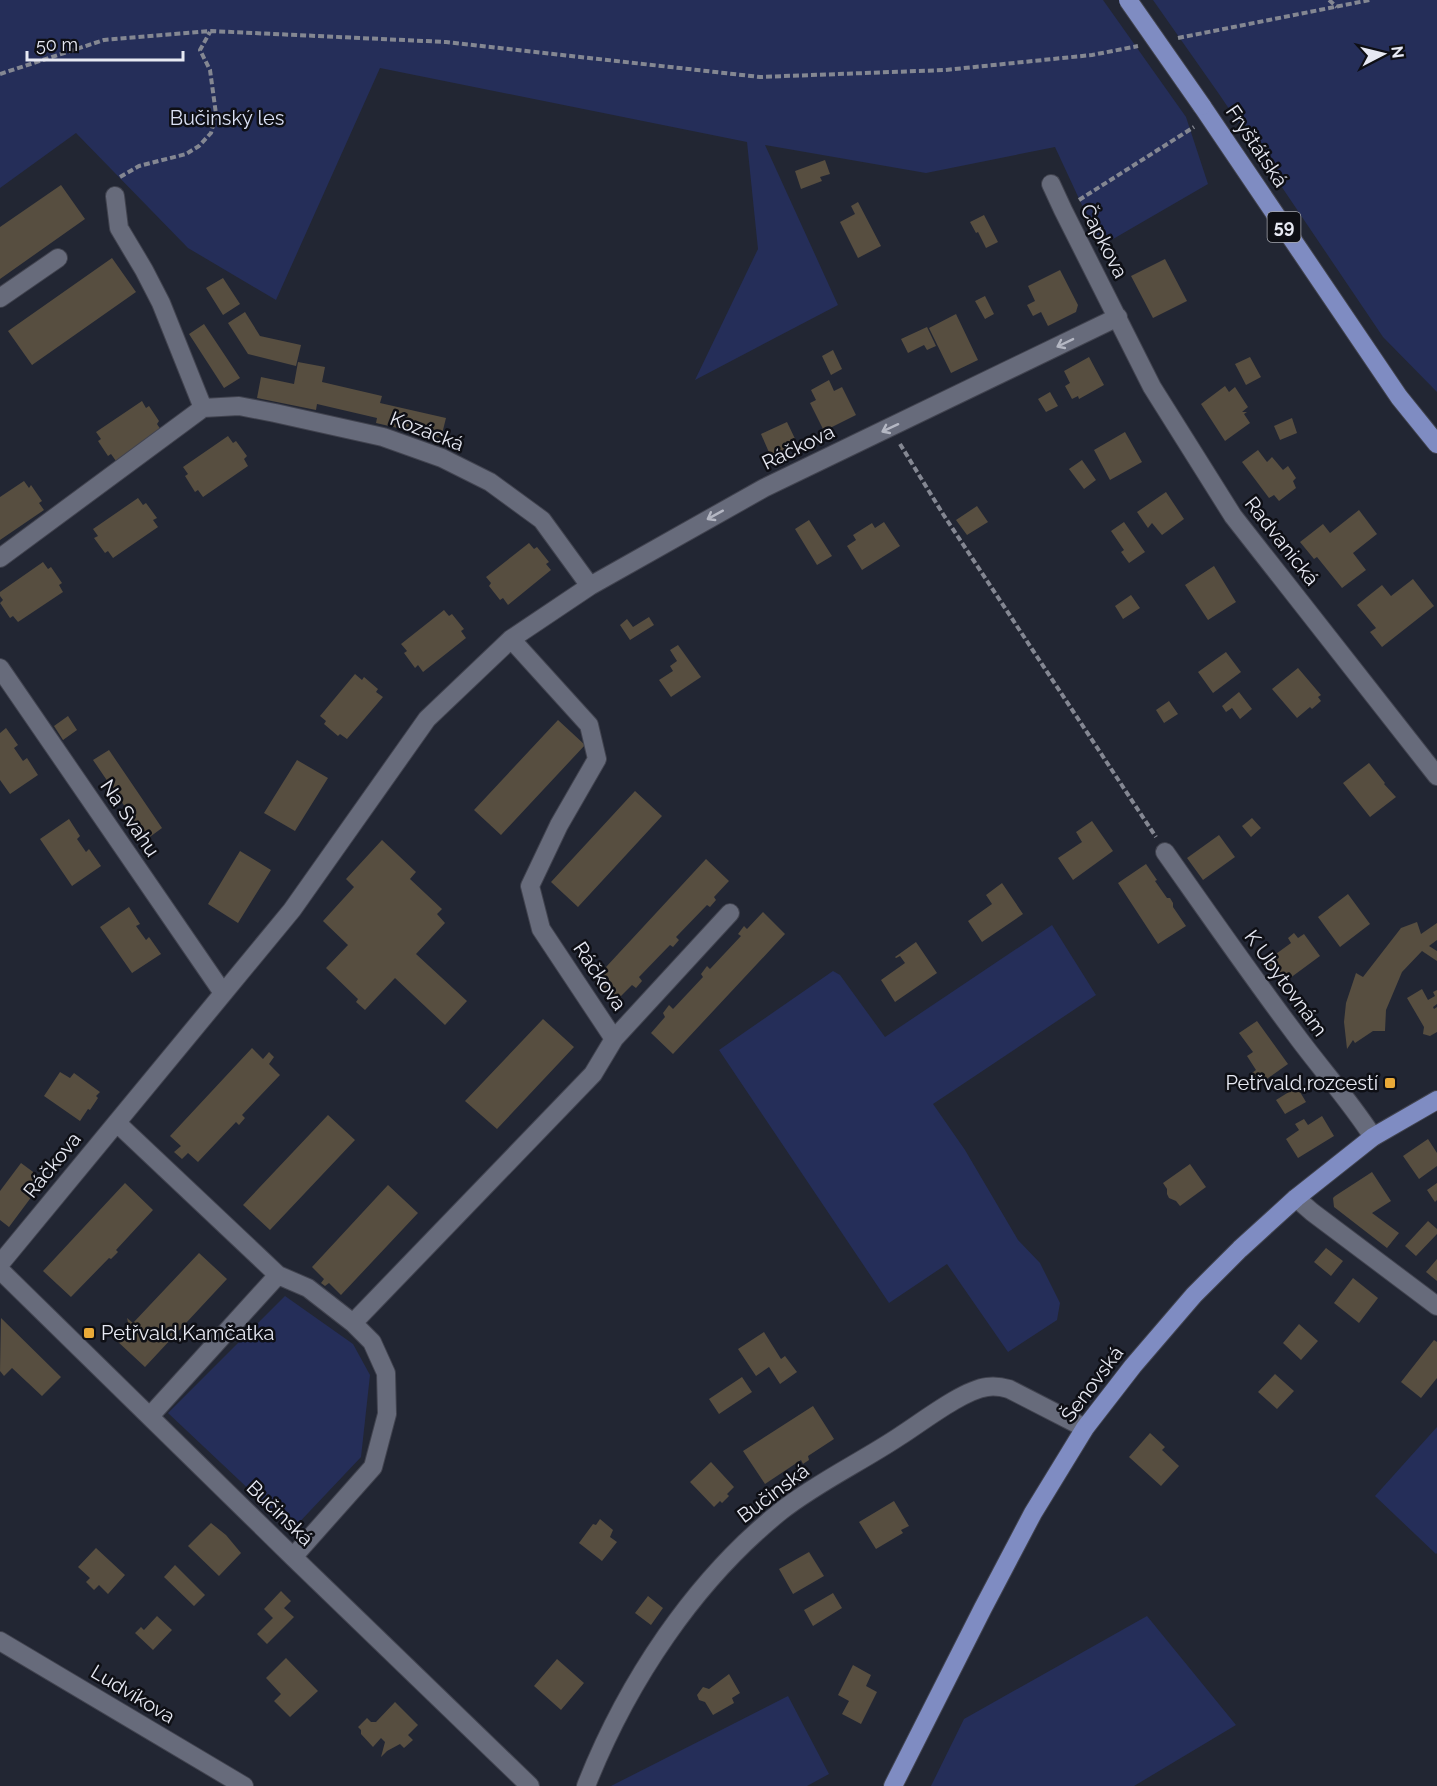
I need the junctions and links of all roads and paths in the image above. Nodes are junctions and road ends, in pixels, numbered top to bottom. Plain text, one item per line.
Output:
1 (1128, 0) edge
2 (1329, 0) edge
3 (1370, 0) edge
4 (1337, 7) junction
5 (210, 31) junction
6 (1173, 39) dead end
7 (1138, 46) dead end
8 (0, 74) edge
9 (1206, 111) junction
10 (1051, 184) dead end
11 (115, 196) joint
12 (1063, 210) junction
13 (58, 258) dead end
14 (0, 298) edge
15 (1118, 317) junction
16 (204, 408) junction
17 (890, 428) junction
18 (1437, 444) edge
19 (0, 558) edge
20 (590, 586) junction
21 (511, 639) junction
22 (0, 668) edge
23 (1437, 776) edge
24 (1165, 852) joint
25 (730, 914) dead end
26 (223, 993) junction
27 (614, 1039) junction
28 (1437, 1100) edge
29 (117, 1123) junction
30 (1373, 1137) junction
31 (1296, 1198) junction
32 (0, 1264) edge
33 (0, 1269) edge
34 (278, 1275) junction
35 (1437, 1306) edge
36 (353, 1323) junction
37 (150, 1416) junction
38 (1085, 1428) junction
39 (293, 1557) junction
40 (0, 1641) edge
41 (244, 1786) edge
42 (530, 1786) edge
43 (586, 1786) edge
44 (893, 1786) edge

1 - 9 main road, Fryštátská / 59, bridge
2 - 4 path
3 - 4 path
4 - 6 path
5 - 7 path
5 - 8 path
5 - 11 path
9 - 12 path
9 - 18 main road, Fryštátská / 59
10 - 12 street, Čapkova
11 - 16 street
12 - 15 street, Čapkova
13 - 14 street
15 -> 17 street, Ráčkova
15 - 23 street, Radvanická
16 - 19 street
16 - 20 street, Kozácká
17 -> 20 street, Ráčkova
17 - 24 path
20 - 21 street, Ráčkova
21 - 26 street, Ráčkova
21 - 27 street, Ráčkova
22 - 26 street, Na Svahu
24 - 30 street, K Ubytovnám
25 - 27 street
26 - 29 street, Ráčkova
27 - 36 street, Ráčkova
28 - 30 main road, Šenovská
29 - 32 street, Ráčkova
29 - 34 street
30 - 31 main road, Šenovská
31 - 35 street
31 - 38 main road, Šenovská
33 - 37 street, Bučinská
34 - 36 street
34 - 37 street
36 - 39 street
37 - 39 street, Bučinská
38 - 43 street, Bučinská
38 - 44 main road, Šenovská
39 - 42 street, Bučinská
40 - 41 street, Ludvíkova

